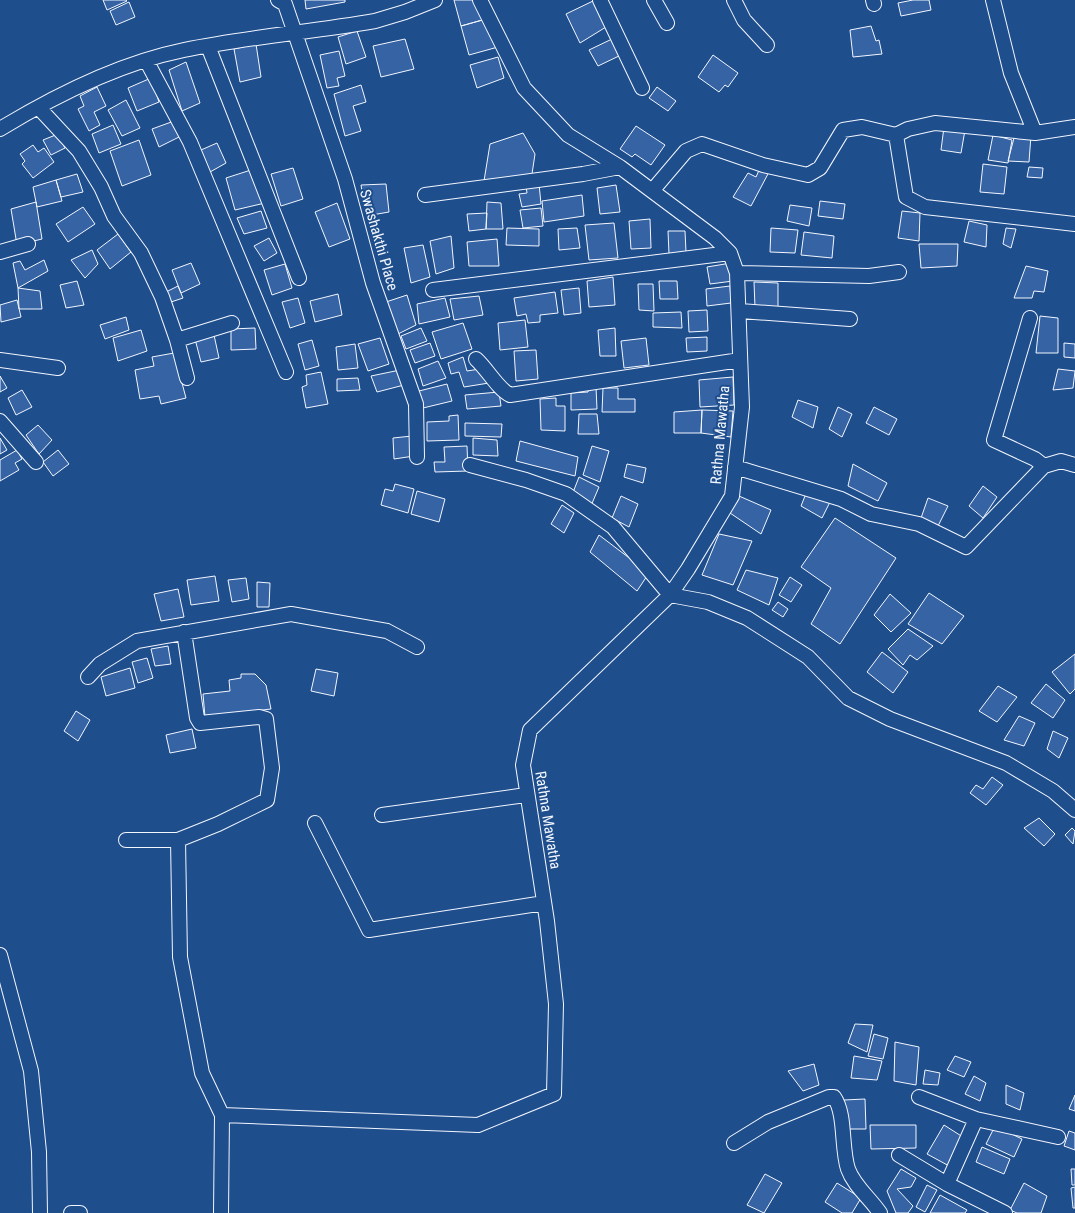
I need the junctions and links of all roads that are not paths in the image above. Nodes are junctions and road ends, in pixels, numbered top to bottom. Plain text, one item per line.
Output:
1 (434, 0) edge
2 (480, 0) edge
3 (600, 0) edge
4 (654, 0) edge
5 (734, 0) edge
6 (993, 0) edge
7 (283, 1) edge
8 (667, 23) dead end
9 (294, 34) junction
10 (767, 45) dead end
11 (208, 46) junction
12 (146, 60) junction
13 (642, 88) dead end
14 (39, 108) junction
15 (1075, 128) edge
16 (0, 129) edge
17 (1035, 133) junction
18 (896, 135) junction
19 (620, 168) junction
20 (652, 191) junction
21 (425, 195) dead end
22 (1075, 224) edge
23 (28, 244) dead end
24 (0, 252) edge
25 (730, 253) junction
26 (899, 272) dead end
27 (737, 273) junction
28 (299, 278) dead end
29 (433, 290) dead end
30 (740, 311) junction
31 (1030, 318) dead end
32 (850, 319) dead end
33 (232, 323) dead end
34 (177, 340) junction
35 (476, 359) dead end
36 (0, 360) edge
37 (740, 360) junction
38 (58, 368) dead end
39 (286, 372) dead end
40 (188, 378) dead end
41 (0, 421) edge
42 (417, 457) dead end
43 (36, 462) dead end
44 (470, 465) dead end
45 (1075, 465) edge
46 (1044, 466) junction
47 (736, 467) junction
48 (670, 595) junction
49 (184, 632) junction
50 (417, 647) dead end
51 (88, 678) dead end
52 (526, 795) junction
53 (1075, 810) edge
54 (382, 815) dead end
55 (315, 823) dead end
56 (126, 840) dead end
57 (178, 840) junction
58 (544, 903) junction
59 (0, 956) edge
60 (919, 1097) dead end
61 (222, 1115) junction
62 (976, 1119) junction
63 (1058, 1137) dead end
64 (734, 1143) dead end
65 (899, 1155) dead end
66 (947, 1184) junction
67 (40, 1213) edge
68 (70, 1213) edge
69 (80, 1213) edge
70 (221, 1213) edge
71 (880, 1213) edge
72 (1005, 1213) edge

1 - 9 street
2 - 19 street, Rathna Mawatha
3 - 13 street
4 - 8 street
5 - 10 street
6 - 17 street
7 - 9 street, Swashakthi Place
9 - 11 street
9 - 42 street, Swashakthi Place
11 - 12 street
11 - 28 street
12 - 14 street
12 - 39 street
14 - 16 street
14 - 34 street
15 - 17 street
17 - 18 street
18 - 20 street
18 - 22 street
19 - 20 street, Rathna Mawatha
19 - 21 street
20 - 25 street, Rathna Mawatha
23 - 24 street
25 - 27 street, Rathna Mawatha
25 - 29 street
26 - 27 street
27 - 30 street, Rathna Mawatha
30 - 32 street
30 - 37 street, Rathna Mawatha
31 - 46 street
33 - 34 street
34 - 40 street
35 - 37 street
36 - 38 street
37 - 47 street, Rathna Mawatha
41 - 43 street
44 - 48 street
45 - 46 street
46 - 47 street
47 - 48 street, Rathna Mawatha
48 - 52 street, Rathna Mawatha
48 - 53 street
49 - 50 street
49 - 51 street
49 - 57 street
52 - 54 street
52 - 58 street, Rathna Mawatha
55 - 58 street
56 - 57 street
57 - 61 street
58 - 61 street, Rathna Mawatha
59 - 67 street
60 - 62 street
61 - 70 street
62 - 63 street
62 - 66 street
64 - 71 street
65 - 66 street
66 - 72 street
68 - 69 street

